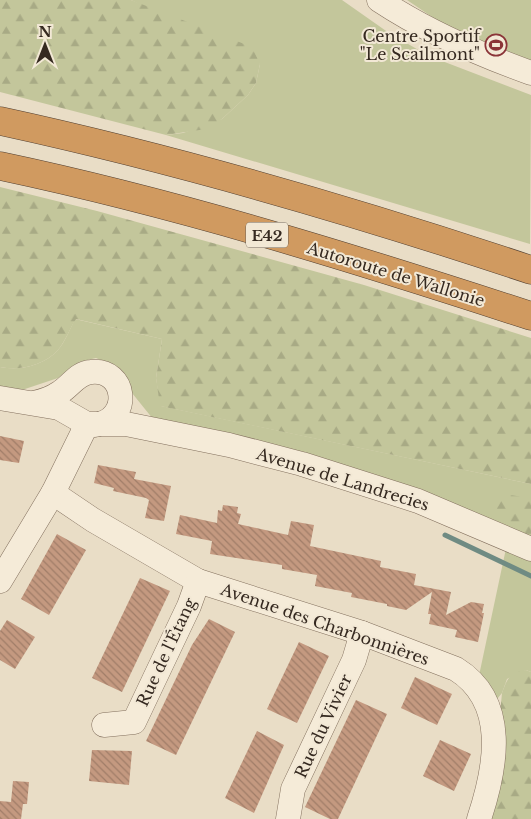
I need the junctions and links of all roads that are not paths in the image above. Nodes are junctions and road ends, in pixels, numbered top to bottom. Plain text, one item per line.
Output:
1 (379, 0) edge
2 (531, 73) edge
3 (0, 121) edge
4 (0, 166) edge
5 (531, 270) edge
6 (531, 316) edge
7 (71, 385) junction
8 (0, 398) edge
9 (121, 398) junction
10 (34, 403) junction
11 (86, 422) junction
12 (148, 428) junction
13 (53, 493) junction
14 (531, 548) edge
15 (198, 581) junction
16 (0, 582) edge
17 (362, 633) junction
18 (104, 725) dead end
19 (288, 819) edge
20 (480, 819) edge

1 - 2 street
3 - 5 highway
4 - 6 highway, Autoroute de Wallonie / E42
7 - 9 street
7 - 10 street
7 - 11 street
8 - 10 street
9 - 11 street
9 - 12 street
10 - 11 street
11 - 12 street, Avenue de Landrecies
11 - 13 street
12 - 14 street, Avenue de Landrecies
13 - 15 street, Avenue des Charbonnières
13 - 16 street
15 - 17 street, Avenue des Charbonnières
15 - 18 street, Rue de l'Étang
17 - 19 street, Rue du Vivier
17 - 20 street, Avenue des Charbonnières

